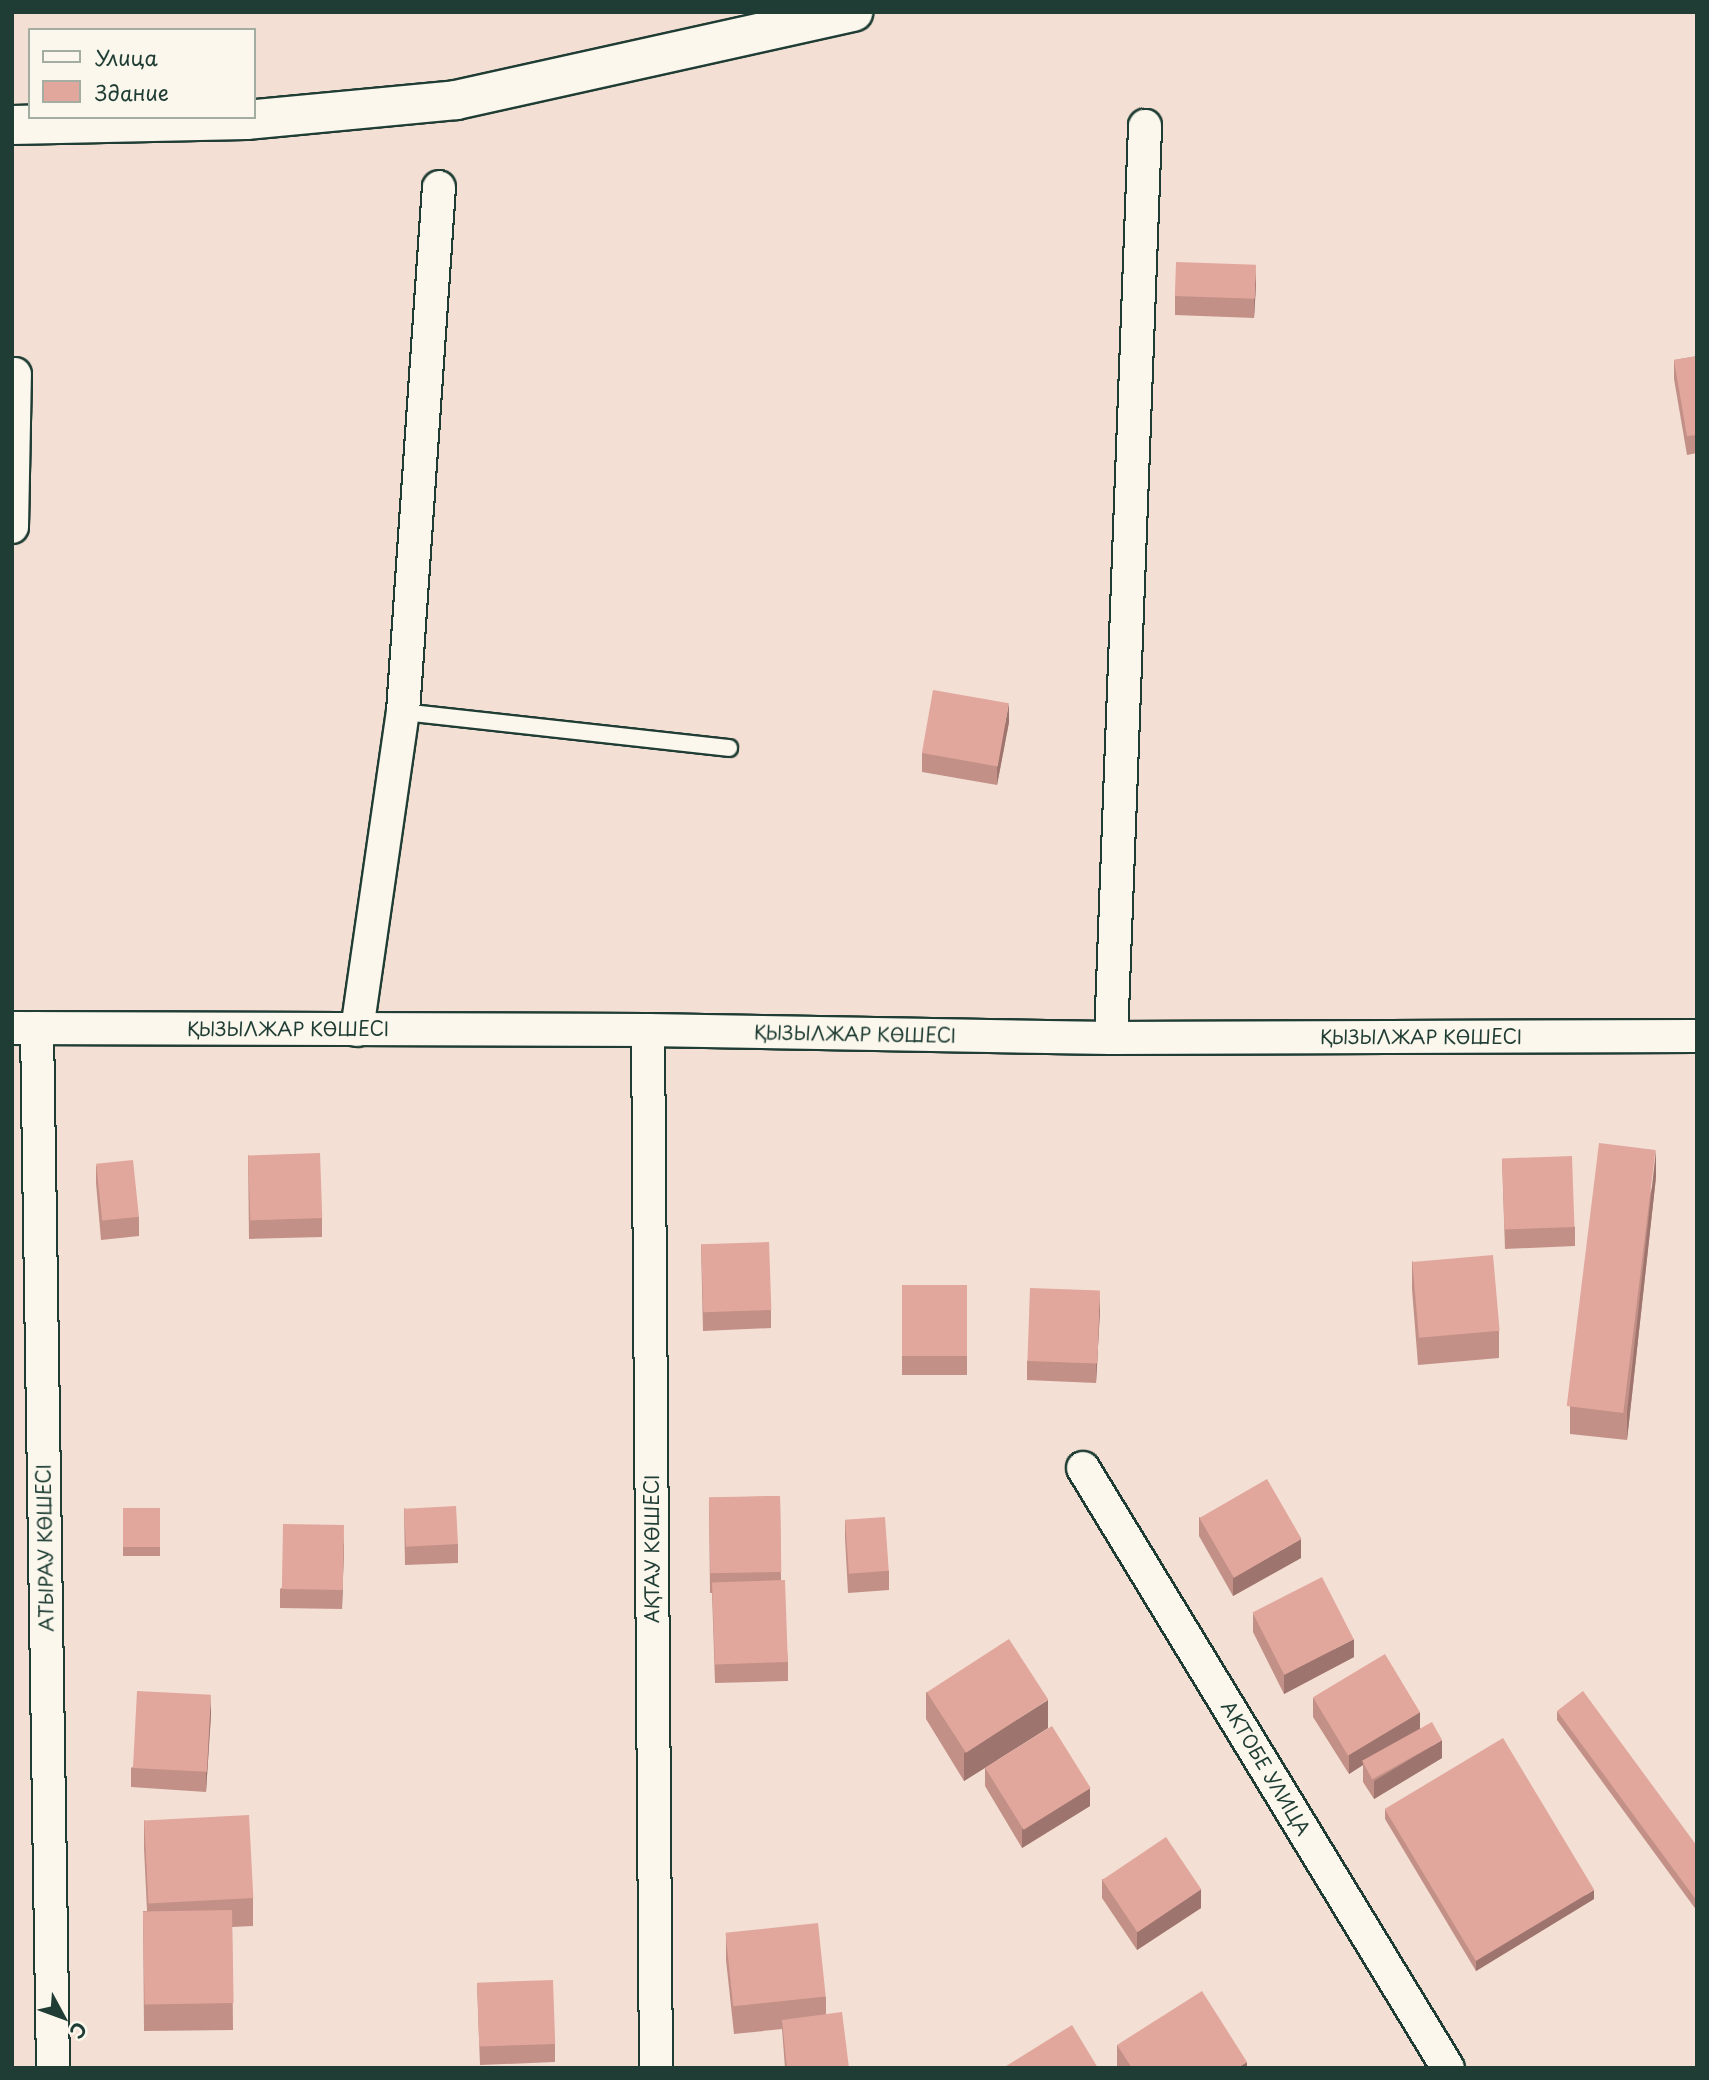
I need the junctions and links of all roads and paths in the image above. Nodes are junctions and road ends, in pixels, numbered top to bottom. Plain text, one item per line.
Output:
1 (853, 12) edge
2 (12, 125) edge
3 (1144, 126) dead end
4 (439, 187) dead end
5 (15, 374) dead end
6 (12, 527) edge
7 (404, 712) junction
8 (729, 748) dead end
9 (25, 1028) edge
10 (357, 1030) junction
11 (648, 1030) junction
12 (1697, 1036) edge
13 (1111, 1038) junction
14 (1083, 1468) dead end
15 (53, 2068) edge
16 (656, 2068) edge
17 (1448, 2068) edge

1 - 2 street
3 - 13 street
4 - 7 street
5 - 6 street
7 - 8 lane
7 - 10 street
9 - 10 street, ҚЫЗЫЛЖАР КӨШЕСІ
9 - 15 street, АТЫРАУ КӨШЕСІ
10 - 11 street, ҚЫЗЫЛЖАР КӨШЕСІ
11 - 13 street, ҚЫЗЫЛЖАР КӨШЕСІ
11 - 16 street, АҚТАУ КӨШЕСІ
12 - 13 street, ҚЫЗЫЛЖАР КӨШЕСІ
14 - 17 street, АКТОБЕ УЛИЦА

